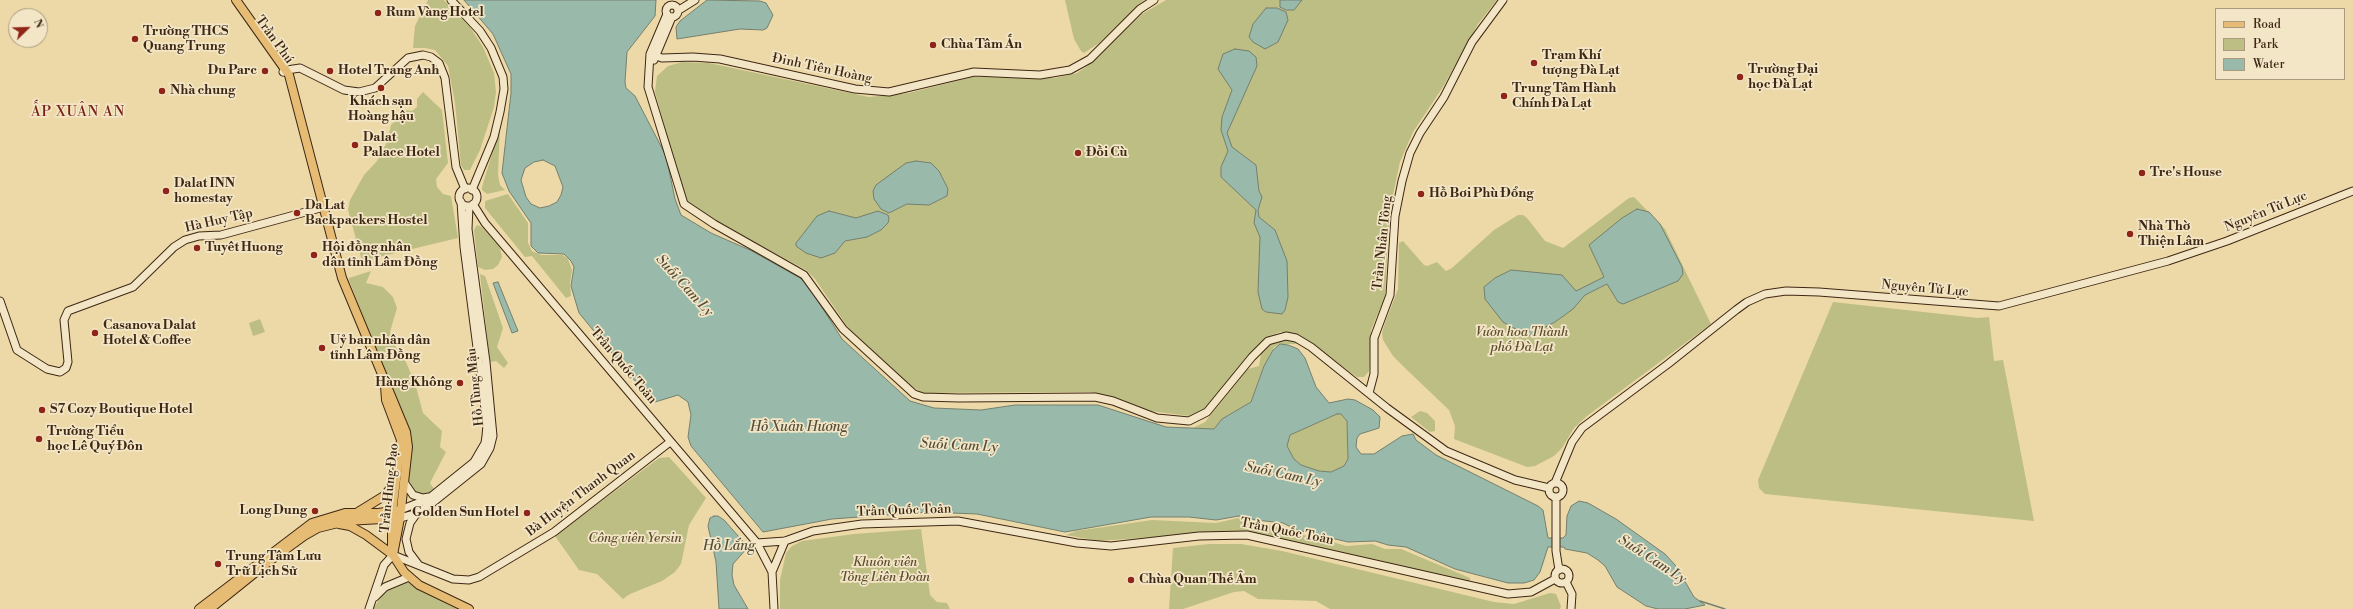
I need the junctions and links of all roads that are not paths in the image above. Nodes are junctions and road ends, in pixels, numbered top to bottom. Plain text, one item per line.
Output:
1 (230, 0) edge
2 (451, 0) edge
3 (695, 0) edge
4 (1154, 0) edge
5 (1503, 0) edge
6 (668, 2) edge
7 (237, 3) edge
8 (679, 10) junction
9 (669, 15) junction
10 (652, 55) junction
11 (285, 71) junction
12 (469, 189) junction
13 (2353, 191) edge
14 (461, 202) junction
15 (471, 205) junction
16 (324, 207) junction
17 (0, 300) edge
18 (483, 362) junction
19 (1370, 393) junction
20 (670, 442) junction
21 (400, 482) junction
22 (1555, 483) junction
23 (1549, 488) junction
24 (433, 496) junction
25 (1556, 497) junction
26 (420, 511) junction
27 (357, 513) junction
28 (396, 515) junction
29 (332, 520) junction
30 (785, 541) junction
31 (757, 543) junction
32 (393, 554) junction
33 (419, 566) junction
34 (1559, 570) junction
35 (772, 572) junction
36 (409, 577) junction
37 (1555, 578) junction
38 (1566, 582) junction
39 (375, 597) junction
40 (217, 599) junction
41 (199, 609) edge
42 (210, 609) edge
43 (370, 609) edge
44 (469, 609) edge
45 (774, 609) edge
46 (1571, 609) edge

1 - 7 main road, Trần Phú
2 - 12 main road
3 - 8 main road
4 - 10 main road, Đinh Tiên Hoàng
5 - 19 main road, Trần Nhân Tông
6 - 8 main road
6 - 9 main road
7 - 11 main road, Trần Phú
8 - 9 main road
9 - 10 main road
10 - 19 main road
11 - 12 main road
11 - 16 main road, Trần Phú
12 - 14 main road
12 - 15 main road, Hồ Tùng Mậu
13 - 22 main road, Nguyên Tử Lực
14 - 15 main road
14 - 18 main road, Hồ Tùng Mậu
15 - 18 main road, Hồ Tùng Mậu
15 - 20 main road, Trần Quốc Toản
16 - 17 main road, Hà Huy Tập
16 - 21 main road, Trần Hưng Đạo
18 - 24 main road, Hồ Tùng Mậu
18 - 26 main road, Hồ Tùng Mậu
19 - 23 main road
20 - 31 main road, Trần Quốc Toản
20 - 33 main road, Bà Huyện Thanh Quan
21 - 24 main road
21 - 27 main road
21 - 28 main road, Trần Hưng Đạo
22 - 23 main road
22 - 25 main road
23 - 25 main road
24 - 28 main road, Hồ Tùng Mậu
25 - 34 main road
26 - 28 main road, Hồ Tùng Mậu
26 - 33 main road
27 - 28 main road
27 - 29 main road
28 - 29 main road
28 - 32 main road, Trần Hưng Đạo
29 - 32 main road
29 - 40 main road
30 - 31 main road, Trần Quốc Toản
30 - 35 main road
30 - 37 main road, Trần Quốc Toản
31 - 35 main road
32 - 33 main road, Bà Huyện Thanh Quan
32 - 36 main road
32 - 39 main road
34 - 37 main road
34 - 38 main road
35 - 45 main road
36 - 39 main road
36 - 44 main road
37 - 38 main road
38 - 46 main road
39 - 43 main road
40 - 41 main road
40 - 42 main road

